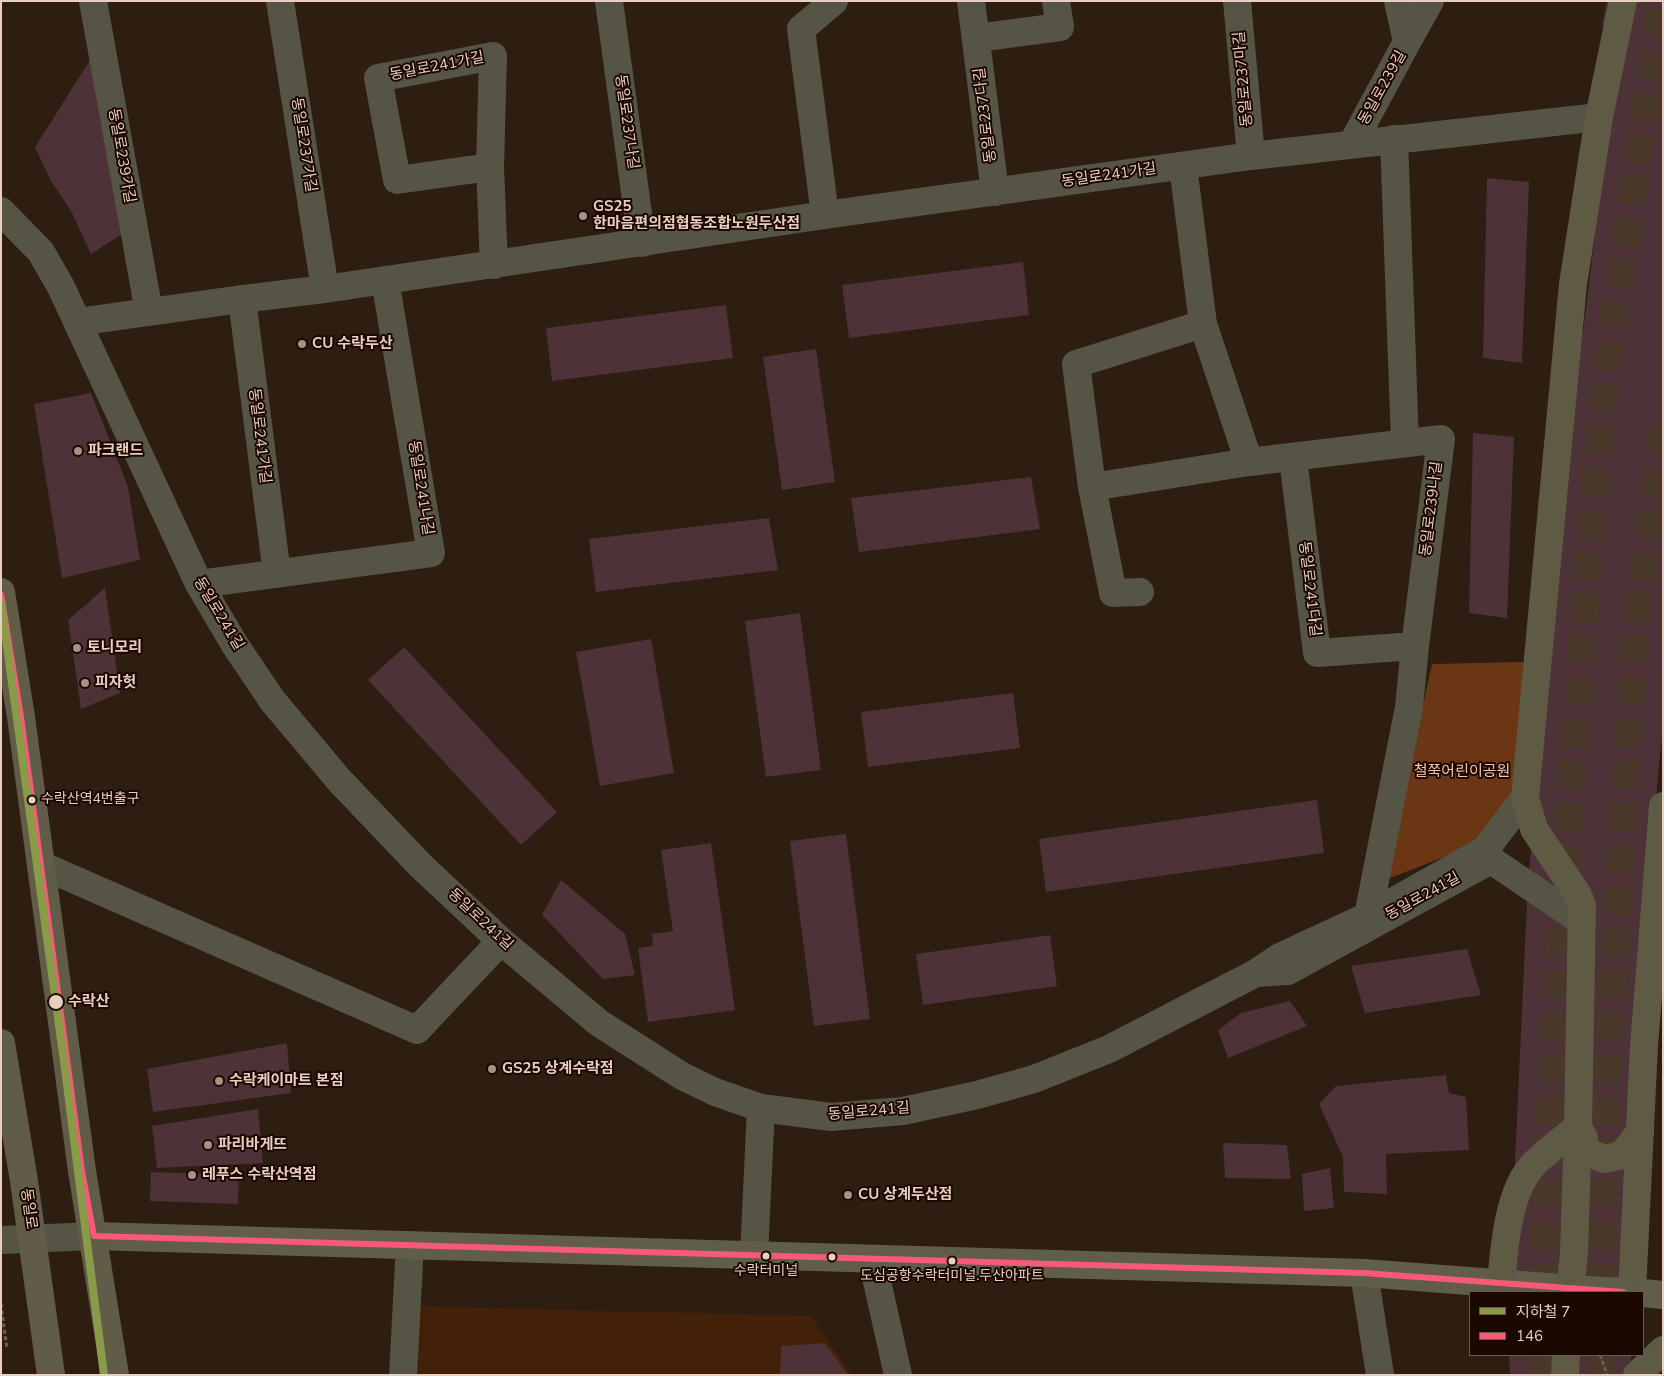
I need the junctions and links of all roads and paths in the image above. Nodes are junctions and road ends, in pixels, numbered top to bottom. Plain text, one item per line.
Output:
1 (93, 1) edge
2 (280, 1) edge
3 (609, 1) edge
4 (834, 1) edge
5 (971, 1) edge
6 (1056, 1) edge
7 (1237, 1) edge
8 (1398, 1) edge
9 (1430, 1) edge
10 (1622, 1) edge
11 (976, 38) junction
12 (1407, 42) junction
13 (1599, 117) junction
14 (1394, 139) junction
15 (1352, 144) junction
16 (1251, 156) junction
17 (1183, 166) junction
18 (490, 167) junction
19 (995, 192) junction
20 (1, 211) edge
21 (825, 215) junction
22 (642, 243) junction
23 (494, 265) junction
24 (385, 280) junction
25 (325, 289) junction
26 (242, 299) junction
27 (149, 312) junction
28 (77, 322) junction
29 (1203, 324) junction
30 (1405, 443) junction
31 (1293, 458) junction
32 (1249, 462) junction
33 (1092, 487) junction
34 (277, 574) junction
35 (199, 584) junction
36 (1, 592) edge
37 (1140, 592) dead end
38 (1415, 646) junction
39 (1525, 797) junction
40 (1663, 806) edge
41 (41, 865) junction
42 (1368, 916) junction
43 (1581, 921) junction
44 (500, 941) junction
45 (1256, 974) junction
46 (1, 1043) edge
47 (761, 1108) junction
48 (1578, 1127) junction
49 (1640, 1132) junction
50 (94, 1236) junction
51 (32, 1238) junction
52 (1, 1240) edge
53 (410, 1245) junction
54 (754, 1255) junction
55 (872, 1259) junction
56 (1364, 1273) junction
57 (1501, 1284) junction
58 (1575, 1291) edge
59 (1632, 1291) edge
60 (1644, 1294) edge
61 (1663, 1295) edge
62 (1, 1304) edge
63 (7, 1349) dead end
64 (1663, 1350) edge
65 (1566, 1356) edge
66 (1600, 1356) edge
67 (51, 1375) edge
68 (115, 1375) edge
69 (403, 1375) edge
70 (898, 1375) edge
71 (1380, 1375) edge
72 (1565, 1375) edge
73 (1608, 1375) edge
74 (1637, 1375) edge

1 - 27 street, 동일로239가길
2 - 25 street, 동일로237가길
3 - 22 street, 동일로237나길
4 - 21 street
5 - 11 street, 동일로237다길
6 - 11 street
7 - 16 street, 동일로237마길
8 - 12 street, 동일로239길
9 - 12 street
10 - 13 highway
11 - 19 street, 동일로237다길
12 - 15 street, 동일로239길
13 - 14 street, 동일로241가길
13 - 39 highway
14 - 15 street, 동일로241가길
14 - 30 street
15 - 16 street, 동일로241가길
16 - 17 street, 동일로241가길
17 - 19 street, 동일로241가길
17 - 29 street
18 - 18 street, 동일로241가길
18 - 23 street, 동일로241가길
19 - 21 street, 동일로241가길
20 - 28 street, 동일로241길
21 - 22 street, 동일로241가길
22 - 23 street, 동일로241가길
23 - 24 street, 동일로241가길
24 - 25 street, 동일로241가길
24 - 34 street, 동일로241나길
25 - 26 street, 동일로241가길
26 - 27 street, 동일로241가길
26 - 34 street, 동일로241가길
27 - 28 street, 동일로241가길
28 - 35 street, 동일로241길
29 - 32 street
29 - 33 street
30 - 31 street
30 - 38 street, 동일로239나길
31 - 32 street
31 - 38 street, 동일로241다길
32 - 33 street
33 - 37 street
34 - 35 street, 동일로241나길
35 - 44 street, 동일로241길
36 - 41 main road
38 - 42 street, 동일로239나길
39 - 42 street, 동일로241길
39 - 43 highway
40 - 49 highway
41 - 44 street
41 - 50 main road
42 - 45 street, 동일로241길
43 - 45 street, 동일로241길
43 - 48 highway
44 - 47 street, 동일로241길
45 - 47 street, 동일로241길
46 - 51 main road, 동일로
47 - 54 street
48 - 49 highway, bridge
48 - 57 highway
48 - 58 highway
49 - 59 highway
50 - 51 street
50 - 53 main road
50 - 68 main road
51 - 52 street
51 - 67 main road, 동일로
53 - 54 main road
53 - 69 street
54 - 55 main road
55 - 56 main road
55 - 70 street
56 - 57 main road
56 - 71 street
57 - 58 main road
60 - 61 main road, bridge
62 - 63 path
64 - 74 highway, bridge
65 - 72 highway
66 - 73 path

